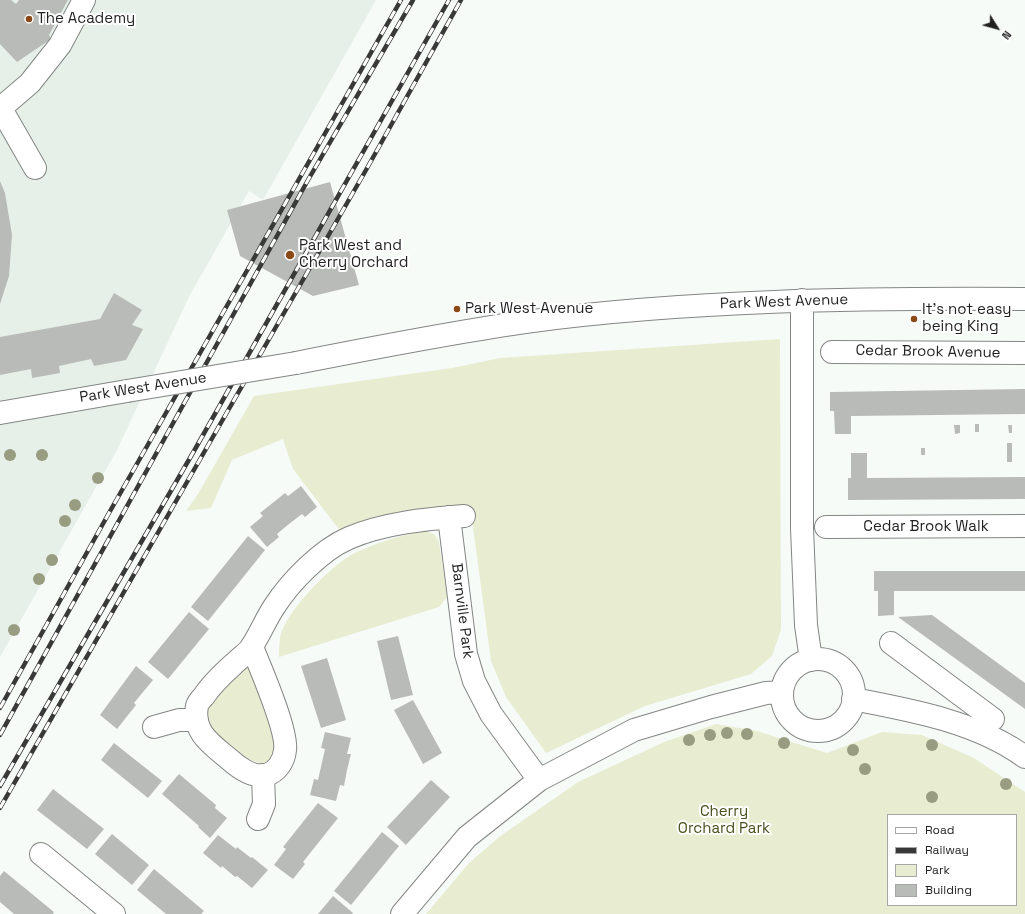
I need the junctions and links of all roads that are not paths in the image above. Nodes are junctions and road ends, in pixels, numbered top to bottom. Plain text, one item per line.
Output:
1 (84, 0) edge
2 (0, 107) edge
3 (34, 168) dead end
4 (1025, 299) edge
5 (802, 300) junction
6 (832, 352) dead end
7 (1025, 353) edge
8 (0, 413) edge
9 (1025, 526) edge
10 (826, 528) dead end
11 (891, 643) dead end
12 (252, 647) junction
13 (811, 660) junction
14 (953, 689) junction
15 (782, 692) junction
16 (853, 699) junction
17 (943, 719) junction
18 (993, 719) dead end
19 (196, 720) junction
20 (154, 727) dead end
21 (1025, 757) edge
22 (263, 775) junction
23 (539, 780) junction
24 (258, 819) dead end
25 (41, 854) dead end
26 (106, 912) edge
27 (402, 914) edge

1 - 2 street
2 - 3 street
4 - 5 street, Park West Avenue
5 - 8 street, Park West Avenue, bridge
5 - 13 street
6 - 7 street, Cedar Brook Avenue
9 - 10 street, Cedar Brook Walk
11 - 14 street
12 - 19 street, Barnville Park
12 - 22 street
12 - 23 street, Barnville Park
13 - 15 street
13 - 16 street
14 - 17 street
14 - 18 street
15 - 16 street
15 - 23 street
16 - 17 street
17 - 21 street
19 - 20 street
19 - 22 street
22 - 24 street
23 - 27 street
25 - 26 street

